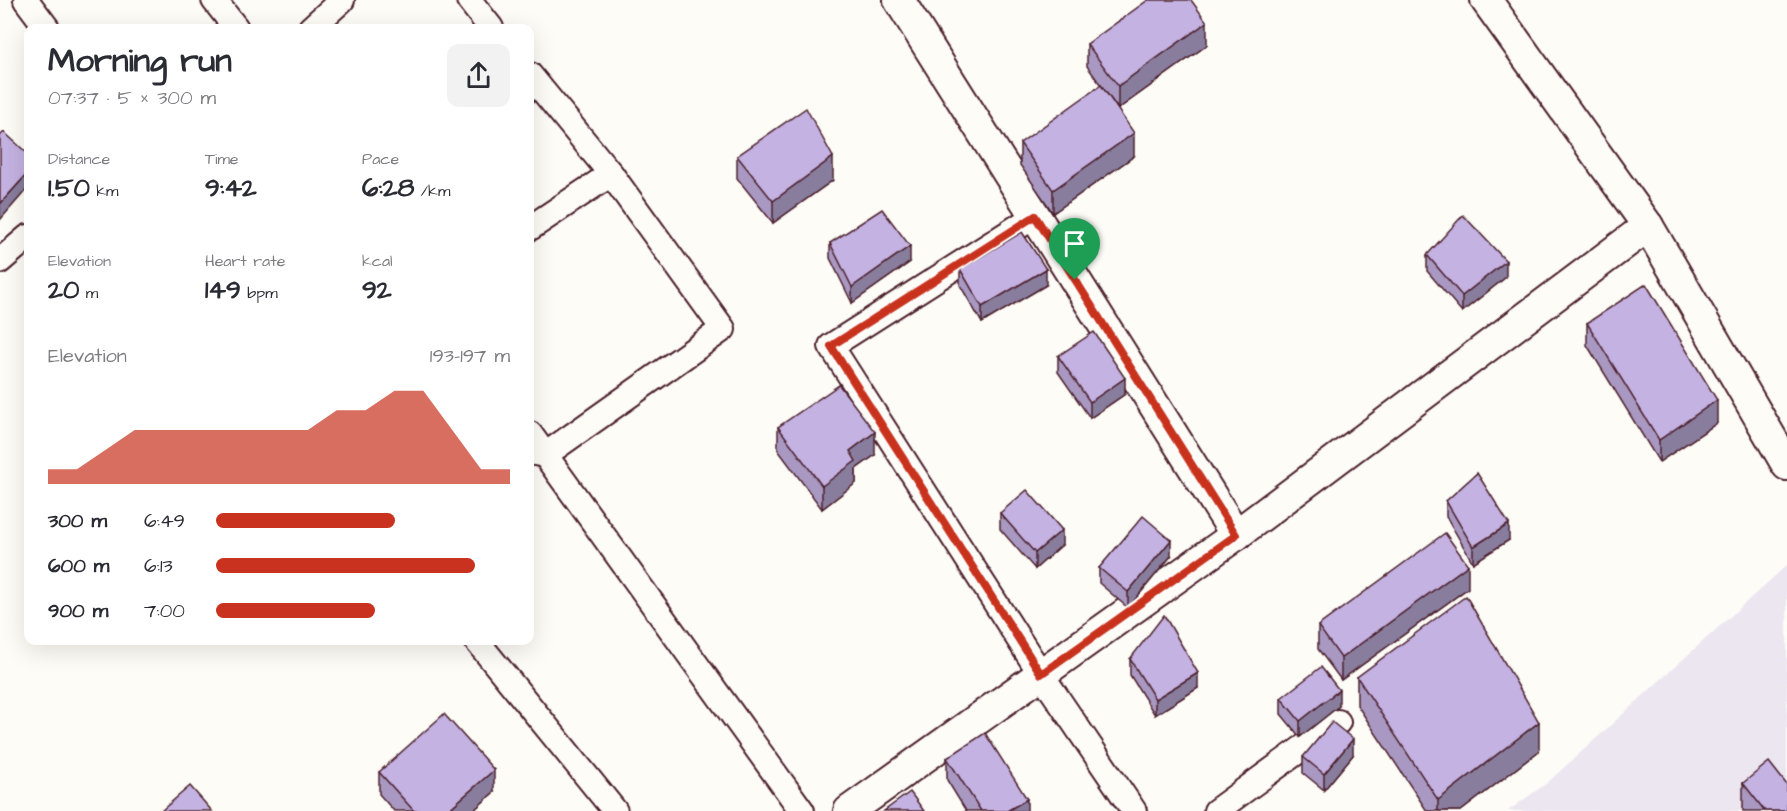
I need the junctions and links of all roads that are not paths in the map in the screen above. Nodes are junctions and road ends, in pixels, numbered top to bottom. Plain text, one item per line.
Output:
1 (26, 0) edge
2 (214, 0) edge
3 (342, 0) edge
4 (469, 0) edge
5 (898, 0) edge
6 (1486, 0) edge
7 (44, 24) edge
8 (233, 24) edge
9 (315, 24) edge
10 (488, 24) edge
11 (534, 80) edge
12 (611, 174) junction
13 (1035, 216) junction
14 (534, 225) edge
15 (1648, 226) junction
16 (24, 240) edge
17 (0, 261) edge
18 (537, 454) edge
19 (1787, 465) edge
20 (1236, 535) junction
21 (480, 645) edge
22 (1041, 674) junction
23 (1338, 722) dead end
24 (615, 811) edge
25 (802, 811) edge
26 (849, 811) edge
27 (1134, 811) edge
28 (1216, 811) edge

1 - 7 street
2 - 8 street
3 - 9 street
4 - 10 street
5 - 13 street
6 - 15 street
11 - 12 street
12 - 14 street
12 - 18 street
13 - 20 street
13 - 22 street
15 - 19 street
15 - 20 street
16 - 17 street
18 - 25 street
20 - 22 street
21 - 24 street
22 - 26 street
22 - 27 street
23 - 28 street

